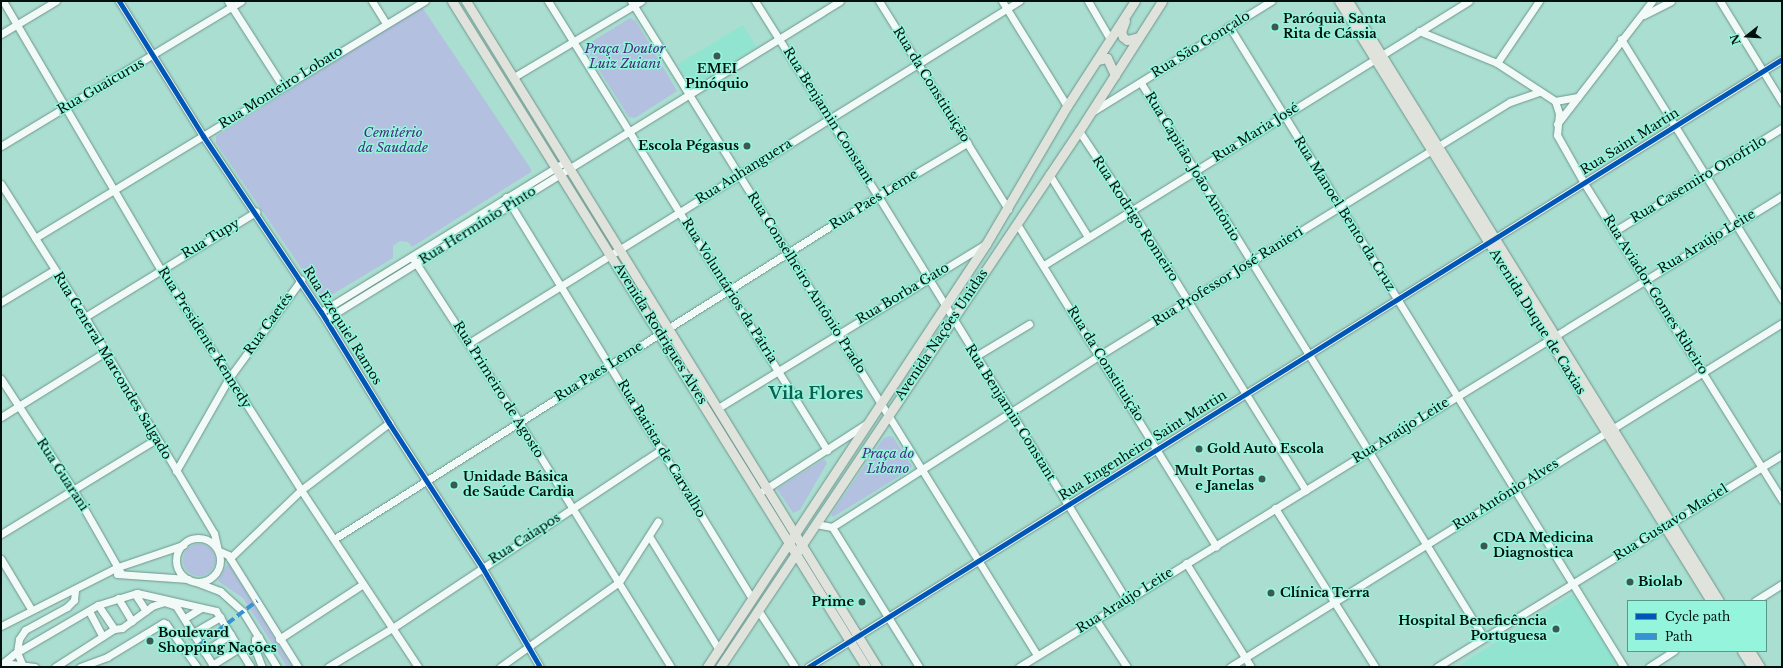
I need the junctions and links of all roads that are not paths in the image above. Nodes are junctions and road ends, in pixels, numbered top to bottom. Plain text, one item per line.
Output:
1 (3, 1) edge
2 (56, 1) edge
3 (120, 1) edge
4 (241, 1) edge
5 (372, 1) edge
6 (425, 1) edge
7 (452, 1) edge
8 (466, 1) edge
9 (548, 1) edge
10 (641, 1) edge
11 (754, 1) edge
12 (840, 1) edge
13 (879, 1) edge
14 (1002, 1) edge
15 (1019, 1) edge
16 (1088, 1) edge
17 (1135, 1) edge
18 (1162, 1) edge
19 (1271, 1) edge
20 (1338, 1) edge
21 (1348, 1) edge
22 (1469, 1) edge
23 (1539, 1) edge
24 (1652, 1) edge
25 (1671, 1) edge
26 (1720, 1) edge
27 (632, 3) edge
28 (230, 4) edge
29 (1007, 9) junction
30 (1126, 14) junction
31 (1644, 15) junction
32 (386, 23) junction
33 (15, 25) junction
34 (1229, 26) junction
35 (1419, 31) junction
36 (1, 34) edge
37 (1139, 37) junction
38 (779, 39) junction
39 (1110, 39) junction
40 (1622, 39) junction
41 (574, 43) junction
42 (152, 56) junction
43 (1378, 57) junction
44 (1097, 60) junction
45 (1782, 60) edge
46 (1497, 63) junction
47 (918, 64) junction
48 (1763, 72) junction
49 (1115, 74) junction
50 (514, 77) junction
51 (1141, 83) junction
52 (283, 87) junction
53 (1539, 92) junction
54 (689, 94) junction
55 (1578, 97) junction
56 (1555, 101) junction
57 (1782, 102) edge
58 (1067, 106) junction
59 (64, 107) junction
60 (1090, 113) junction
61 (1283, 116) junction
62 (829, 119) junction
63 (1557, 124) junction
64 (1674, 128) junction
65 (1782, 128) edge
66 (1079, 131) junction
67 (631, 132) junction
68 (203, 136) junction
69 (967, 144) junction
70 (1, 146) edge
71 (1435, 149) junction
72 (567, 165) junction
73 (558, 171) junction
74 (1195, 171) junction
75 (739, 174) junction
76 (1049, 174) junction
77 (1706, 176) junction
78 (1584, 183) junction
79 (1, 184) edge
80 (114, 190) junction
81 (878, 196) junction
82 (1782, 196) edge
83 (506, 197) junction
84 (511, 205) junction
85 (1340, 207) junction
86 (1008, 209) junction
87 (1132, 211) junction
88 (256, 212) junction
89 (680, 213) junction
90 (1017, 224) junction
91 (1736, 224) junction
92 (1615, 231) junction
93 (1088, 237) junction
94 (35, 238) junction
95 (1491, 242) junction
96 (986, 244) junction
97 (620, 249) junction
98 (789, 254) junction
99 (611, 255) junction
100 (412, 257) junction
101 (418, 263) junction
102 (1250, 263) junction
103 (1044, 265) junction
104 (54, 270) junction
105 (161, 270) junction
106 (928, 278) junction
107 (301, 280) junction
108 (1644, 280) junction
109 (561, 285) junction
110 (729, 291) junction
111 (1782, 299) edge
112 (1397, 300) junction
113 (1, 302) edge
114 (1188, 302) junction
115 (944, 307) junction
116 (321, 312) junction
117 (85, 317) junction
118 (326, 320) junction
119 (952, 320) junction
120 (1782, 323) edge
121 (1029, 324) dead end
122 (669, 328) junction
123 (660, 334) junction
124 (837, 334) junction
125 (1551, 338) junction
126 (469, 343) junction
127 (104, 353) junction
128 (976, 356) junction
129 (1100, 356) junction
130 (1308, 356) junction
131 (611, 365) junction
132 (778, 371) junction
133 (1702, 372) junction
134 (229, 378) junction
135 (1, 379) edge
136 (1247, 395) junction
137 (1456, 397) junction
138 (880, 404) junction
139 (18, 407) junction
140 (718, 408) junction
141 (1011, 414) junction
142 (887, 417) junction
143 (1, 418) edge
144 (519, 422) junction
145 (389, 423) junction
146 (866, 424) junction
147 (1609, 431) junction
148 (156, 439) junction
149 (662, 450) junction
150 (827, 450) junction
151 (1158, 450) junction
152 (1368, 452) junction
153 (1782, 455) edge
154 (1761, 468) junction
155 (921, 470) junction
156 (176, 471) junction
157 (427, 481) junction
158 (767, 488) junction
159 (73, 490) junction
160 (301, 490) junction
161 (1306, 490) junction
162 (1515, 490) junction
163 (758, 494) junction
164 (1782, 500) edge
165 (1068, 506) junction
166 (572, 508) junction
167 (1275, 508) junction
168 (658, 520) dead end
169 (816, 524) junction
170 (1668, 525) junction
171 (832, 527) junction
172 (795, 532) junction
173 (1, 534) edge
174 (649, 536) junction
175 (334, 539) junction
176 (787, 542) junction
177 (803, 544) junction
178 (183, 545) junction
179 (1426, 545) junction
180 (1216, 546) junction
181 (218, 551) junction
182 (796, 556) junction
183 (230, 558) junction
184 (1, 559) edge
185 (979, 562) junction
186 (1186, 563) junction
187 (482, 567) junction
188 (119, 570) junction
189 (190, 580) junction
190 (619, 582) junction
191 (363, 584) junction
192 (1572, 584) junction
193 (1782, 584) edge
194 (75, 590) junction
195 (135, 594) junction
196 (118, 598) junction
197 (752, 599) junction
198 (1127, 600) junction
199 (1710, 600) edge
200 (1718, 600) edge
201 (1757, 600) edge
202 (1335, 602) junction
203 (98, 605) junction
204 (202, 608) junction
205 (31, 610) junction
206 (89, 610) junction
207 (146, 610) junction
208 (758, 610) junction
209 (220, 617) junction
210 (889, 617) junction
211 (185, 618) junction
212 (1096, 620) junction
213 (132, 621) junction
214 (1, 626) edge
215 (394, 627) junction
216 (114, 629) junction
217 (192, 634) junction
218 (231, 634) junction
219 (102, 635) junction
220 (858, 636) junction
221 (258, 637) junction
222 (1484, 638) junction
223 (279, 639) junction
224 (850, 641) junction
225 (239, 648) junction
226 (527, 648) junction
227 (719, 650) junction
228 (17, 652) junction
229 (204, 652) junction
230 (1672, 652) edge
231 (1743, 652) edge
232 (1751, 652) edge
233 (1037, 655) junction
234 (1245, 658) junction
235 (22, 664) junction
236 (213, 666) edge
237 (35, 667) edge
238 (55, 667) edge
239 (80, 667) edge
240 (197, 667) edge
241 (248, 667) edge
242 (262, 667) edge
243 (278, 667) edge
244 (298, 667) edge
245 (328, 667) edge
246 (418, 667) edge
247 (500, 667) edge
248 (540, 667) edge
249 (670, 667) edge
250 (707, 667) edge
251 (720, 667) edge
252 (795, 667) edge
253 (808, 667) edge
254 (866, 667) edge
255 (877, 667) edge
256 (919, 667) edge
257 (1019, 667) edge
258 (1127, 667) edge
259 (1230, 667) edge
260 (1251, 667) edge
261 (1375, 667) edge
262 (1437, 667) edge
263 (1624, 667) edge
264 (1649, 667) edge
265 (1752, 667) edge
266 (1760, 667) edge

1 - 33 street, Rua Presidente Kennedy
2 - 33 street
3 - 42 street, Rua Ezequiel Ramos
4 - 28 street, Rua Guaicurus
5 - 32 street
6 - 32 street, Rua Monteiro Lobato
7 - 73 main road, Avenida Rodrigues Alves
8 - 50 main road, Avenida Rodrigues Alves
9 - 41 street
10 - 27 street
11 - 38 street, Rua Benjamin Constant
12 - 38 street
13 - 47 street, Rua da Constituição
14 - 29 street
15 - 29 street, Rua Anhanguera
16 - 39 street
17 - 30 main road, Avenida Nações Unidas
18 - 37 main road, Avenida Nações Unidas
19 - 34 street, Rua São Gonçalo
20 - 43 main road, Avenida Duque de Caxias
21 - 43 main road, Avenida Duque de Caxias
22 - 35 street, Rua Maria José
23 - 46 street
24 - 31 street
25 - 31 street
26 - 48 street
27 - 41 street
27 - 54 street
28 - 42 street, Rua Guaicurus
28 - 52 street
29 - 47 street, Rua Anhanguera
29 - 58 street
30 - 37 main road
30 - 39 main road, Avenida Nações Unidas
31 - 40 street
32 - 52 street, Rua Monteiro Lobato
33 - 36 street
33 - 59 street, Rua Presidente Kennedy
34 - 51 street, Rua São Gonçalo
34 - 61 street, Rua Manoel Bento da Cruz
35 - 43 street, Rua Maria José
35 - 46 street
37 - 49 main road, Avenida Nações Unidas
38 - 54 street
38 - 62 street, Rua Benjamin Constant
39 - 44 main road, Avenida Nações Unidas
40 - 55 street
40 - 64 street
41 - 50 street
41 - 67 street
42 - 59 street, Rua Guaicurus
42 - 68 street, Rua Ezequiel Ramos
43 - 61 street, Rua Maria José
43 - 71 main road, Avenida Duque de Caxias
44 - 49 main road
44 - 58 main road, Avenida Nações Unidas
45 - 48 street, Rua Saint Martin
46 - 53 street
47 - 62 street, Rua Anhanguera
47 - 69 street, Rua da Constituição
48 - 57 street
48 - 64 street, Rua Saint Martin
49 - 60 main road, Avenida Nações Unidas
50 - 72 main road, Avenida Rodrigues Alves
51 - 60 street, Rua São Gonçalo
51 - 74 street, Rua Capitão João Antônio
52 - 68 street, Rua Monteiro Lobato
53 - 56 street
53 - 71 street, Rua Professor José Ranieri
54 - 67 street
54 - 75 street, Rua Conselheiro Antônio Prado
55 - 56 street
55 - 63 street
56 - 63 street, Rua Aviador Gomes Ribeiro
58 - 86 main road, Avenida Nações Unidas
59 - 70 street, Rua Guaicurus
59 - 80 street, Rua Presidente Kennedy
60 - 66 main road, Avenida Nações Unidas
61 - 74 street, Rua Maria José
61 - 85 street, Rua Manoel Bento da Cruz
62 - 75 street, Rua Anhanguera
62 - 81 street, Rua Benjamin Constant
63 - 78 street, Rua Aviador Gomes Ribeiro
64 - 77 street
64 - 78 street, Rua Saint Martin
65 - 77 street, Rua Casemiro Onofrilo
66 - 76 main road, Avenida Nações Unidas
66 - 87 street, Rua Rodrigo Romeiro
67 - 72 street, Rua Hermínio Pinto
67 - 89 street, Rua Voluntários da Pátria
68 - 80 street, Rua Monteiro Lobato
68 - 88 street, Rua Ezequiel Ramos
69 - 81 street, Rua Paes Leme
69 - 86 street, Rua da Constituição
71 - 85 street, Rua Professor José Ranieri
71 - 95 main road, Avenida Duque de Caxias
72 - 73 street, Rua Hermínio Pinto
72 - 97 main road, Avenida Rodrigues Alves
73 - 83 street, Rua Hermínio Pinto
73 - 84 street, Rua Hermínio Pinto
73 - 99 main road, Avenida Rodrigues Alves
74 - 87 street, Rua Maria José
74 - 102 street, Rua Capitão João Antônio
75 - 89 street, Rua Anhanguera
75 - 98 street, Rua Conselheiro Antônio Prado
76 - 90 main road, Avenida Nações Unidas
76 - 93 street
77 - 91 street
77 - 92 street, Rua Casemiro Onofrilo
78 - 92 street, Rua Aviador Gomes Ribeiro
78 - 95 street, Rua Saint Martin
79 - 94 street, Rua General Marcondes Salgado
80 - 94 street, Rua Monteiro Lobato
80 - 105 street, Rua Presidente Kennedy
81 - 98 street, Rua Paes Leme
81 - 106 street, Rua Benjamin Constant
82 - 91 street, Rua Araújo Leite
83 - 84 street, Rua Batista de Carvalho
83 - 100 street, Rua Hermínio Pinto
84 - 101 street, Rua Hermínio Pinto
84 - 109 street, Rua Batista de Carvalho
85 - 102 street, Rua Professor José Ranieri
85 - 112 street, Rua Manoel Bento da Cruz
86 - 96 main road, Avenida Nações Unidas
87 - 93 street, Rua Maria José
87 - 114 street, Rua Rodrigo Romeiro
88 - 105 street, Rua Tupy
88 - 107 street, Rua Ezequiel Ramos
89 - 97 street, Rua Anhanguera
89 - 110 street, Rua Voluntários da Pátria
90 - 103 street, Rua da Constituição
90 - 119 main road, Avenida Nações Unidas
91 - 108 street, Rua Araújo Leite
91 - 111 street
92 - 108 street, Rua Aviador Gomes Ribeiro
93 - 103 street, Rua Maria José
94 - 104 street, Rua General Marcondes Salgado
95 - 112 street, Rua Engenheiro Saint Martin
95 - 125 main road, Avenida Duque de Caxias
96 - 106 street, Rua Borba Gato
96 - 115 main road, Avenida Nações Unidas
97 - 99 street, Rua Anhanguera
97 - 122 main road, Avenida Rodrigues Alves
98 - 110 street, Rua Paes Leme
98 - 124 street, Rua Conselheiro Antônio Prado
99 - 109 street, Rua Anhanguera
99 - 123 main road, Avenida Rodrigues Alves
100 - 101 street, Rua Primeiro de Agosto
100 - 116 street, Rua Hermínio Pinto
101 - 118 street, Rua Hermínio Pinto
101 - 126 street, Rua Primeiro de Agosto
102 - 114 street, Rua Professor José Ranieri
102 - 130 street, Rua Capitão João Antônio
103 - 129 street, Rua da Constituição
104 - 113 street
104 - 117 street, Rua General Marcondes Salgado
105 - 117 street, Rua Tupy
105 - 134 street, Rua Presidente Kennedy
106 - 115 street, Rua Benjamin Constant
106 - 124 street, Rua Borba Gato
107 - 116 street, Rua Ezequiel Ramos
107 - 134 street, Rua Caetés
108 - 125 street, Rua Araújo Leite
108 - 133 street, Rua Aviador Gomes Ribeiro
109 - 126 street, Rua Anhanguera
109 - 131 street, Rua Batista de Carvalho
110 - 122 street, Rua Paes Leme
110 - 132 street, Rua Voluntários da Pátria
112 - 130 street, Rua Engenheiro Saint Martin
112 - 137 street, Rua Manoel Bento da Cruz
114 - 129 street, Rua Professor José Ranieri
114 - 136 street, Rua Rodrigo Romeiro
115 - 119 street, Rua Benjamin Constant
115 - 138 main road, Avenida Nações Unidas
116 - 118 street, Rua Ezequiel Ramos
117 - 127 street, Rua General Marcondes Salgado
118 - 145 street, Rua Ezequiel Ramos
119 - 128 street, Rua Benjamin Constant
119 - 142 main road, Avenida Nações Unidas
120 - 133 street, Rua Antônio Alves
121 - 128 street
122 - 123 street, Rua Paes Leme
122 - 140 main road, Avenida Rodrigues Alves
123 - 131 street, Rua Paes Leme
123 - 163 main road, Avenida Rodrigues Alves
124 - 132 street, Rua Borba Gato
124 - 138 street, Rua Conselheiro Antônio Prado
125 - 137 street, Rua Araújo Leite
125 - 147 main road, Avenida Duque de Caxias
126 - 144 street, Rua Primeiro de Agosto
127 - 139 street
127 - 148 street, Rua General Marcondes Salgado
128 - 141 street, Rua Benjamin Constant
129 - 141 street, Rua Professor José Ranieri
129 - 151 street, Rua da Constituição
130 - 136 street, Rua Engenheiro Saint Martin
130 - 152 street, Rua Capitão João Antônio
131 - 144 street, Rua Paes Leme
131 - 149 street, Rua Batista de Carvalho
132 - 140 street, Rua Borba Gato
132 - 150 street, Rua Voluntários da Pátria
133 - 147 street, Rua Antônio Alves
133 - 154 street, Rua Aviador Gomes Ribeiro
134 - 156 street, Rua Caetés
134 - 160 street, Rua Presidente Kennedy
135 - 139 street, Rua Guarani
136 - 151 street, Rua Engenheiro Saint Martin
136 - 161 street, Rua Rodrigo Romeiro
137 - 152 street, Rua Araújo Leite
137 - 162 street, Rua Manoel Bento da Cruz
138 - 142 street, Rua Conselheiro Antônio Prado
138 - 146 main road, Avenida Nações Unidas
139 - 143 street
139 - 159 street, Rua Guarani
140 - 158 main road, Avenida Rodrigues Alves
141 - 155 street, Rua Professor José Ranieri
141 - 165 street, Rua Benjamin Constant
142 - 155 street, Rua Conselheiro Antônio Prado
142 - 169 main road, Avenida Nações Unidas
144 - 157 street, Rua Paes Leme
144 - 166 street, Rua Primeiro de Agosto
145 - 157 street, Rua Ezequiel Ramos
145 - 160 street
146 - 150 street
146 - 172 main road, Avenida Nações Unidas
147 - 162 street, Rua Antônio Alves
147 - 170 main road, Avenida Duque de Caxias
148 - 156 street, Rua General Marcondes Salgado
148 - 159 street
149 - 166 street, Rua Caiapos
149 - 197 street, Rua Batista de Carvalho
150 - 158 street
151 - 165 street, Rua Engenheiro Saint Martin
151 - 180 street, Rua da Constituição
152 - 161 street, Rua Araújo Leite
152 - 179 street, Rua Capitão João Antônio
153 - 154 street, Rua Gustavo Maciel
154 - 164 street, Rua Aviador Gomes Ribeiro
154 - 170 street, Rua Gustavo Maciel
155 - 171 street
155 - 185 street, Rua Conselheiro Antônio Prado
156 - 181 street, Rua General Marcondes Salgado
157 - 175 street, Rua Paes Leme
157 - 187 street, Rua Ezequiel Ramos
158 - 163 street
158 - 172 main road, Avenida Rodrigues Alves
159 - 173 street
159 - 188 street, Rua Guarani
160 - 175 street, Rua Presidente Kennedy
160 - 183 street
161 - 167 street, Rua Araújo Leite
162 - 179 street, Rua Antônio Alves
162 - 192 street, Rua Manoel Bento da Cruz
163 - 176 main road, Avenida Rodrigues Alves
165 - 185 street, Rua Engenheiro Saint Martin
165 - 198 street, Rua Benjamin Constant
166 - 187 street, Rua Caiapos
166 - 190 street, Rua Primeiro de Agosto
167 - 180 street, Rua Araújo Leite
167 - 202 street
168 - 174 street
169 - 171 street
169 - 177 main road, Avenida Nações Unidas
170 - 192 street, Rua Gustavo Maciel
170 - 199 main road, Avenida Duque de Caxias
170 - 200 main road, Avenida Duque de Caxias
171 - 210 street
172 - 176 main road, Avenida Nações Unidas
172 - 177 main road, Avenida Rodrigues Alves
174 - 190 street
174 - 227 street
175 - 191 street, Rua Presidente Kennedy
176 - 182 main road, Avenida Rodrigues Alves
176 - 197 main road, Avenida Nações Unidas
177 - 182 main road, Avenida Nações Unidas
177 - 220 main road, Avenida Rodrigues Alves
178 - 181 street
178 - 188 street
178 - 189 street
179 - 202 street, Rua Antônio Alves
179 - 222 street, Rua Capitão João Antônio
180 - 186 street, Rua Araújo Leite
181 - 183 street
181 - 189 street, Rua General Marcondes Salgado
182 - 208 main road, Avenida Nações Unidas
182 - 224 main road, Avenida Rodrigues Alves
183 - 223 street
184 - 205 street
185 - 210 street, Rua Engenheiro Saint Martin
185 - 233 street, Rua Conselheiro Antônio Prado
186 - 198 street, Rua Araújo Leite
186 - 234 street
187 - 215 street, Rua Caiapos
187 - 226 street, Rua Ezequiel Ramos
188 - 189 street
188 - 194 street
189 - 221 street
190 - 226 street
190 - 249 street, Rua Primeiro de Agosto
191 - 215 street, Rua Presidente Kennedy
191 - 223 street
192 - 222 street, Rua Gustavo Maciel
192 - 263 street, Rua Manoel Bento da Cruz
193 - 201 street
194 - 205 street
194 - 228 street
195 - 196 street
195 - 204 street
195 - 207 street
196 - 203 street
196 - 213 street
197 - 227 main road, Avenida Nações Unidas
198 - 212 street, Rua Araújo Leite
202 - 234 street, Rua Antônio Alves
202 - 261 street
203 - 206 street
203 - 216 street
204 - 209 street
204 - 211 street
205 - 214 street
206 - 219 street
206 - 228 street
207 - 211 street
207 - 213 street
208 - 251 main road, Avenida Nações Unidas
208 - 252 street
209 - 217 street
209 - 218 street
210 - 220 street, Rua Engenheiro Saint Martin
210 - 256 street
211 - 217 street
212 - 233 street, Rua Araújo Leite
212 - 258 street
213 - 216 street
215 - 245 street, Rua Caiapos
215 - 246 street, Rua Presidente Kennedy
216 - 219 street
217 - 229 street
218 - 225 street
218 - 229 street
219 - 238 street
220 - 224 street, Rua Engenheiro Saint Martin
220 - 255 main road, Avenida Rodrigues Alves
221 - 242 street
221 - 243 street
222 - 262 street, Rua Gustavo Maciel
223 - 244 street
224 - 253 street, Rua Engenheiro Saint Martin
224 - 254 main road, Avenida Rodrigues Alves
225 - 236 street
225 - 241 street
226 - 247 street
226 - 248 street, Rua Ezequiel Ramos
227 - 250 main road, Avenida Nações Unidas
228 - 235 street
228 - 235 street
229 - 236 street
230 - 264 street
231 - 265 main road
232 - 266 main road
233 - 257 street, Rua Araújo Leite
234 - 259 street, Rua Antônio Alves
234 - 260 street
235 - 237 street
239 - 240 street

